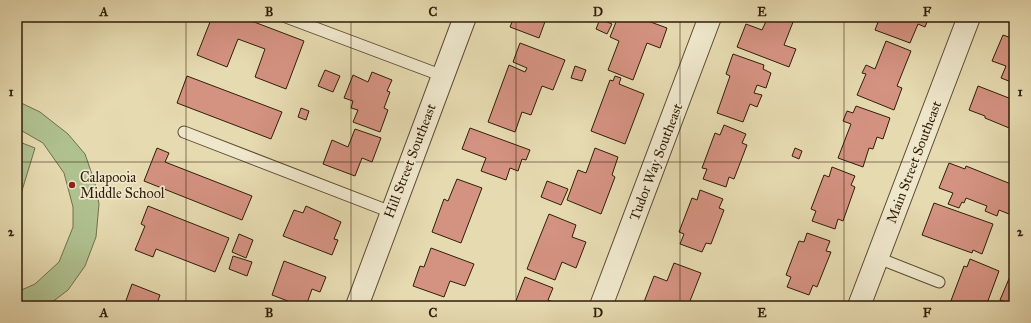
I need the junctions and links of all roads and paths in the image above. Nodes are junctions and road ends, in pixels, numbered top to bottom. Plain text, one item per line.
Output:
1 (286, 17) edge
2 (465, 17) edge
3 (710, 17) edge
4 (969, 17) edge
5 (443, 76) junction
6 (184, 132) dead end
7 (391, 212) junction
8 (878, 258) junction
9 (939, 282) dead end
10 (357, 306) edge
11 (601, 306) edge
12 (859, 306) edge

1 - 5 lane
2 - 5 street, Hill Street Southeast
3 - 11 street, Tudor Way Southeast
4 - 8 street, Main Street Southeast
5 - 7 street, Hill Street Southeast
6 - 7 lane
7 - 10 street, Hill Street Southeast
8 - 9 lane
8 - 12 street, Main Street Southeast

